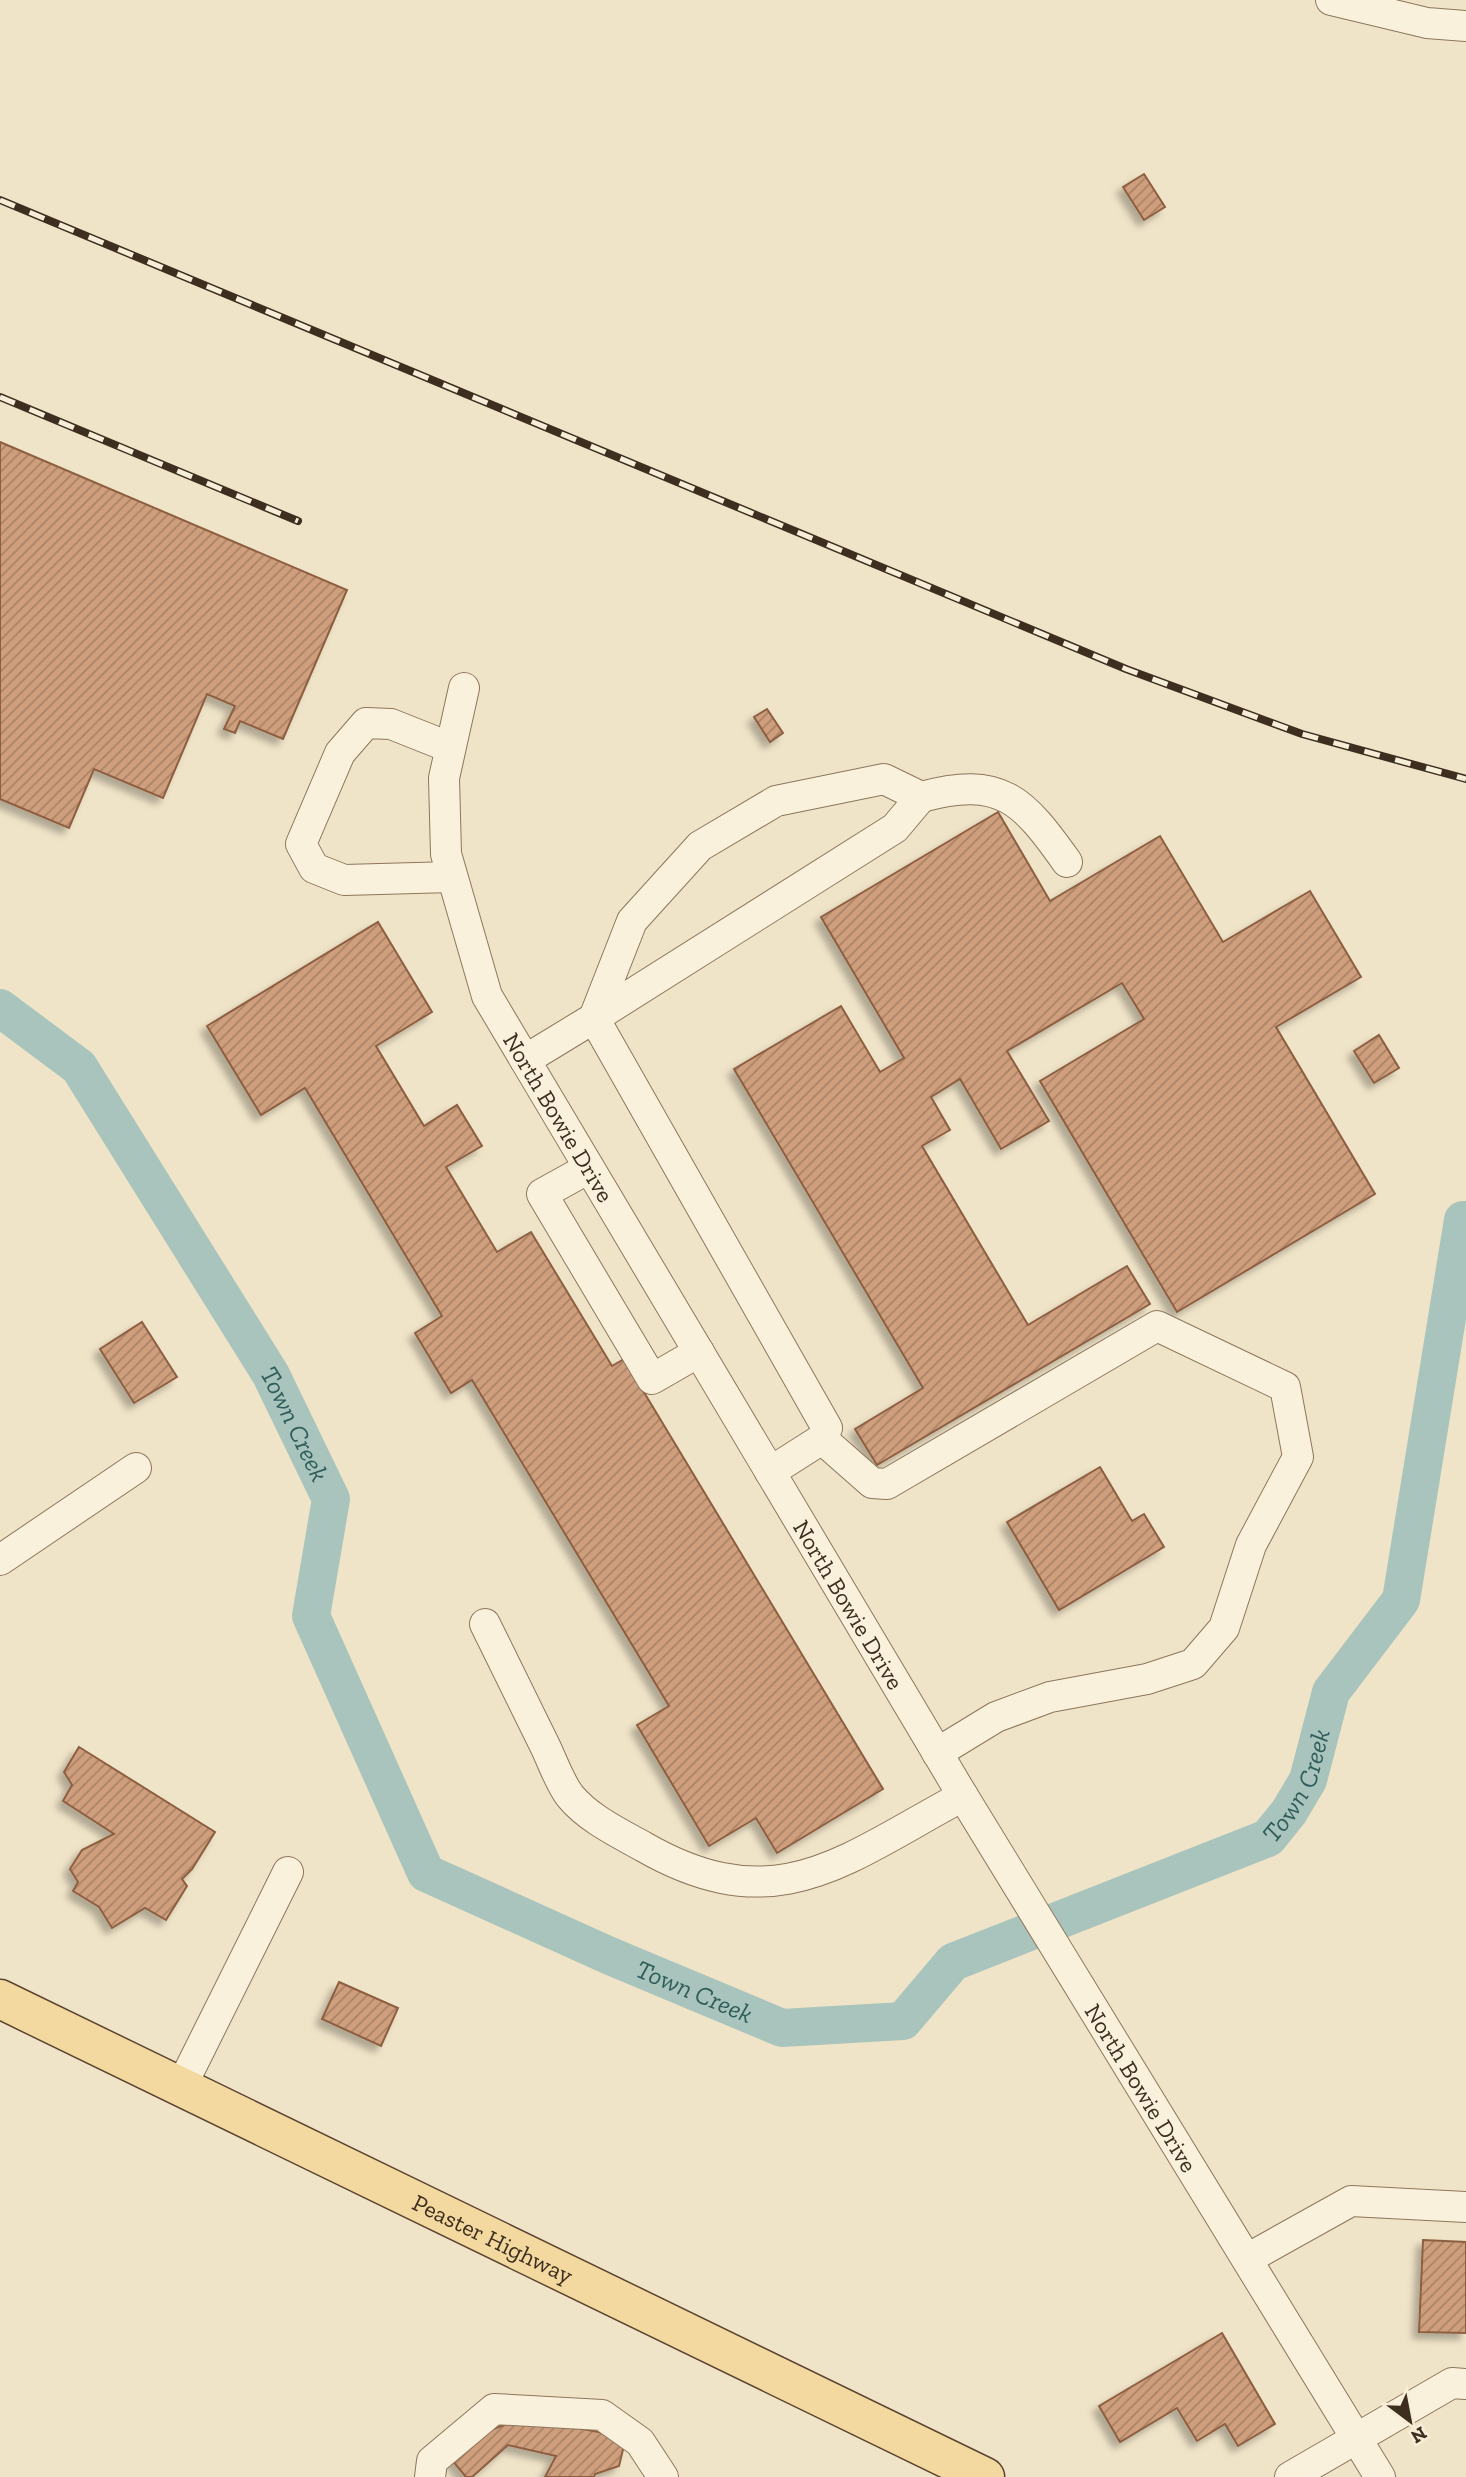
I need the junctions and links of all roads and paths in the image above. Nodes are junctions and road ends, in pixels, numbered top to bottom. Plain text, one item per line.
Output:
1 (1331, 0) edge
2 (1466, 26) edge
3 (464, 688) dead end
4 (449, 747) junction
5 (921, 797) junction
6 (1067, 862) dead end
7 (452, 877) junction
8 (594, 1018) junction
9 (525, 1060) junction
10 (589, 1168) junction
11 (699, 1352) junction
12 (822, 1439) junction
13 (136, 1468) dead end
14 (770, 1472) junction
15 (0, 1560) edge
16 (485, 1624) dead end
17 (937, 1753) junction
18 (963, 1796) junction
19 (288, 1872) dead end
20 (0, 1999) edge
21 (181, 2087) junction
22 (1466, 2207) edge
23 (1247, 2259) junction
24 (1466, 2384) edge
25 (1358, 2440) junction
26 (430, 2477) edge
27 (663, 2477) edge
28 (985, 2477) edge
29 (1290, 2477) edge
30 (1380, 2477) edge

1 - 2 street
3 - 4 street, North Bowie Drive
4 - 7 street, North Bowie Drive
4 - 7 street
5 - 6 street
5 - 8 street
5 - 8 street
7 - 9 street, North Bowie Drive
8 - 9 street
8 - 12 street
9 - 10 street, North Bowie Drive
10 - 11 street, North Bowie Drive
10 - 11 street
11 - 14 street, North Bowie Drive
12 - 14 street
12 - 17 street
13 - 15 street
14 - 17 street, North Bowie Drive
16 - 18 street
17 - 18 street, North Bowie Drive
18 - 23 street, North Bowie Drive
19 - 21 street
20 - 21 main road, Peaster Highway
21 - 28 main road, Peaster Highway
22 - 23 street
23 - 25 street, North Bowie Drive
24 - 25 street
25 - 29 street
25 - 30 street, North Bowie Drive
26 - 27 street

